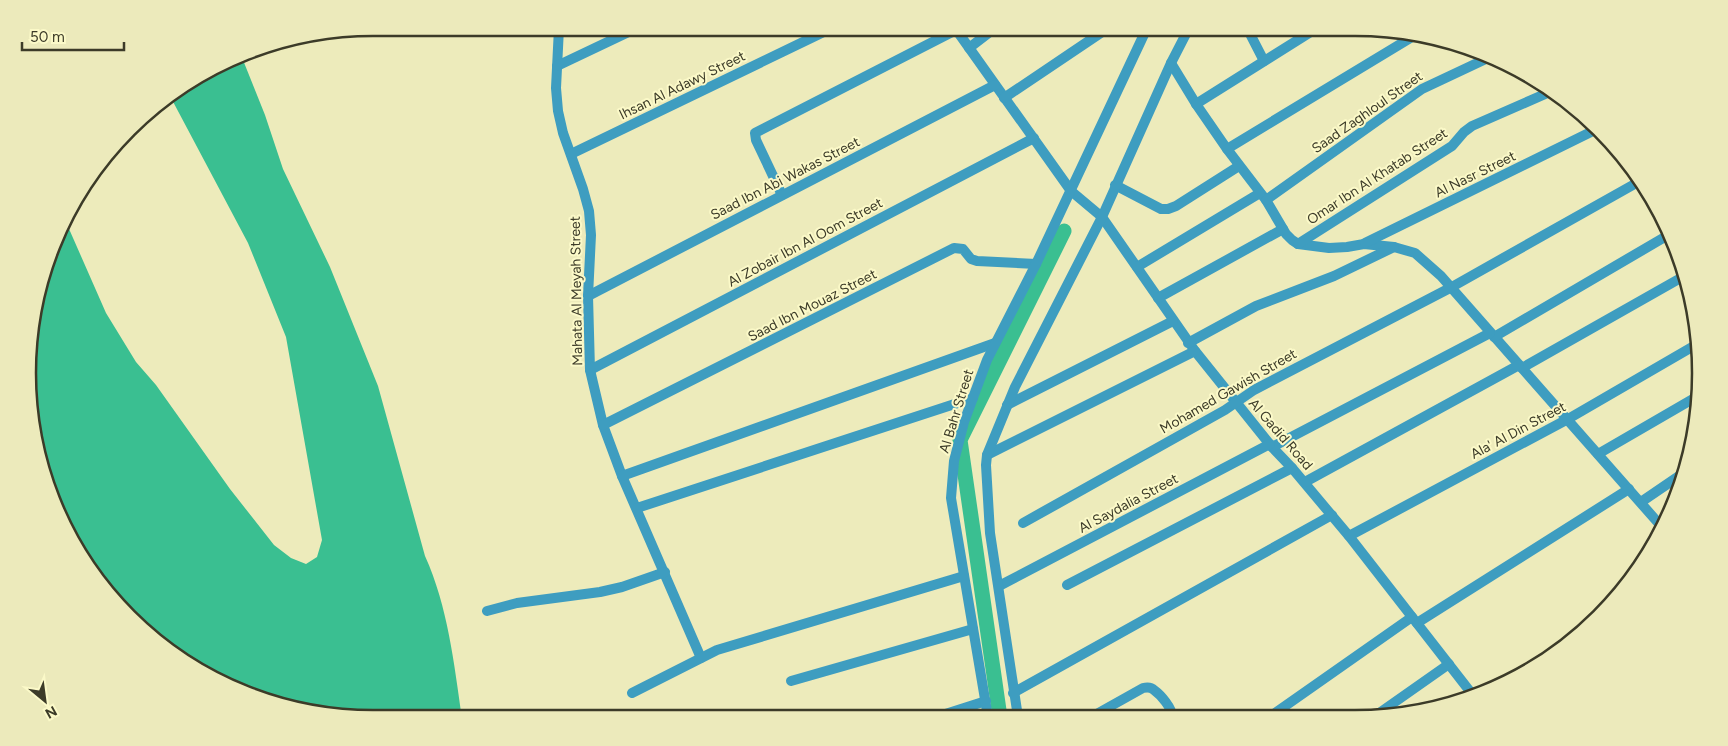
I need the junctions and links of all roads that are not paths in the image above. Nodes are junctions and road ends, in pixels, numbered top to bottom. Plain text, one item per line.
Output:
1 (559, 36) edge
2 (620, 36) edge
3 (815, 36) edge
4 (942, 36) edge
5 (961, 36) edge
6 (985, 36) edge
7 (1096, 36) edge
8 (1143, 36) edge
9 (1185, 36) edge
10 (1251, 36) edge
11 (1304, 36) edge
12 (1406, 40) edge
13 (969, 48) junction
14 (1264, 61) junction
15 (1481, 61) edge
16 (1171, 63) junction
17 (557, 66) junction
18 (995, 85) junction
19 (1544, 95) edge
20 (1004, 98) junction
21 (1196, 104) junction
22 (1591, 133) edge
23 (1034, 138) junction
24 (1227, 149) junction
25 (571, 154) junction
26 (1239, 166) junction
27 (1634, 184) edge
28 (1115, 185) junction
29 (1071, 191) junction
30 (782, 195) junction
31 (1263, 196) junction
32 (1102, 217) junction
33 (1283, 229) junction
34 (1663, 238) edge
35 (1298, 244) junction
36 (1364, 244) junction
37 (1394, 247) junction
38 (1036, 264) junction
39 (1136, 267) junction
40 (1678, 280) edge
41 (1450, 288) junction
42 (588, 296) junction
43 (1158, 298) junction
44 (1173, 320) junction
45 (1492, 334) junction
46 (995, 343) junction
47 (1191, 347) junction
48 (1691, 349) edge
49 (1521, 366) junction
50 (590, 370) junction
51 (973, 398) junction
52 (1691, 400) edge
53 (1236, 402) junction
54 (1007, 405) junction
55 (1568, 419) junction
56 (603, 425) junction
57 (1271, 445) junction
58 (1598, 454) junction
59 (987, 455) junction
60 (1292, 468) junction
61 (622, 476) junction
62 (1675, 479) edge
63 (1305, 482) junction
64 (1629, 489) junction
65 (1641, 502) junction
66 (637, 508) junction
67 (1332, 515) junction
68 (1657, 521) edge
69 (1023, 523) dead end
70 (1349, 536) junction
71 (664, 572) junction
72 (964, 576) junction
73 (1067, 585) dead end
74 (999, 586) junction
75 (487, 610) dead end
76 (1414, 620) junction
77 (973, 629) junction
78 (702, 658) junction
79 (1449, 664) junction
80 (791, 681) dead end
81 (1469, 690) edge
82 (632, 692) dead end
83 (1013, 693) junction
84 (986, 701) junction
85 (1386, 708) edge
86 (958, 710) edge
87 (987, 710) edge
88 (1017, 710) edge
89 (1104, 710) edge
90 (1171, 710) edge
91 (1280, 710) edge

1 - 17 street, Mahata Al Meyah Street
2 - 17 street
3 - 25 street, Ihsan Al Adawy Street
4 - 30 street
5 - 13 street, Al Gadid Road
6 - 13 street
7 - 20 street
8 - 29 street, Al Bahr Street
9 - 16 street
10 - 14 street
11 - 14 street
12 - 24 street
13 - 18 street, Al Gadid Road
14 - 21 street
15 - 31 street, Saad Zaghloul Street
16 - 21 street
16 - 28 street
17 - 25 street, Mahata Al Meyah Street
18 - 20 street, Al Gadid Road
18 - 30 street, Saad Ibn Abi Wakas Street
19 - 35 street, Omar Ibn Al Khatab Street
20 - 23 street, Al Gadid Road
21 - 24 street
22 - 36 street, Al Nasr Street
23 - 29 street, Al Gadid Road
23 - 50 street, Al Zobair Ibn Al Oom Street
24 - 26 street
25 - 42 street, Mahata Al Meyah Street
26 - 28 street
26 - 31 street
27 - 41 street, Mohamed Gawish Street
28 - 32 street
29 - 32 street, Al Gadid Road
29 - 38 street, Al Bahr Street
30 - 42 street, Saad Ibn Abi Wakas Street
31 - 33 street
31 - 39 street, Saad Zaghloul Street
32 - 39 street, Al Gadid Road
32 - 54 street
33 - 35 street
33 - 43 street
34 - 45 street, Al Saydalia Street
35 - 36 street
36 - 37 street
37 - 41 street
37 - 47 street
38 - 46 street, Al Bahr Street
38 - 56 street, Saad Ibn Mouaz Street
39 - 43 street, Al Gadid Road
40 - 49 street
41 - 45 street
41 - 53 street, Mohamed Gawish Street
42 - 50 street, Mahata Al Meyah Street
43 - 44 street, Al Gadid Road
44 - 47 street, Al Gadid Road
44 - 54 street
45 - 49 street
45 - 57 street, Al Saydalia Street
46 - 51 street, Al Bahr Street
46 - 61 street
47 - 53 street, Al Gadid Road
47 - 59 street
48 - 55 street, Ala' Al Din Street
49 - 55 street
49 - 63 street
50 - 56 street, Mahata Al Meyah Street
51 - 66 street
51 - 72 street, Al Bahr Street
52 - 58 street
53 - 57 street, Al Gadid Road
53 - 69 street, Mohamed Gawish Street
54 - 59 street
55 - 58 street
55 - 70 street, Ala' Al Din Street
56 - 61 street, Mahata Al Meyah Street
57 - 60 street, Al Gadid Road
57 - 74 street, Al Saydalia Street
58 - 64 street
59 - 74 street
60 - 63 street, Al Gadid Road
60 - 73 street
61 - 66 street, Mahata Al Meyah Street
62 - 65 street
63 - 67 street, Al Gadid Road
64 - 65 street
64 - 76 street
65 - 68 street
66 - 71 street, Mahata Al Meyah Street
67 - 70 street, Al Gadid Road
67 - 83 street
70 - 76 street, Al Gadid Road
71 - 75 street
71 - 78 street, Mahata Al Meyah Street
72 - 77 street, Al Bahr Street
72 - 78 street
74 - 83 street
76 - 79 street, Al Gadid Road
76 - 91 street
77 - 80 street
77 - 84 street, Al Bahr Street
78 - 82 street
79 - 81 street, Al Gadid Road
79 - 85 street
83 - 88 street
84 - 86 street
84 - 87 street, Al Bahr Street
89 - 90 street

